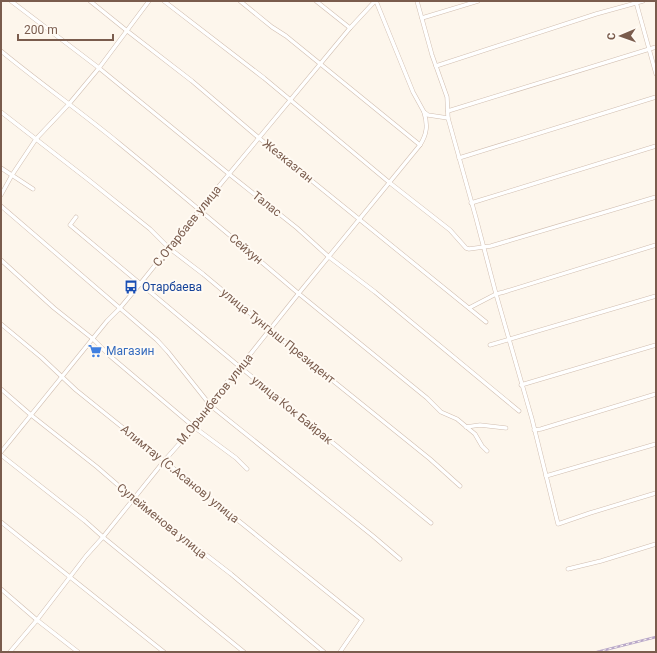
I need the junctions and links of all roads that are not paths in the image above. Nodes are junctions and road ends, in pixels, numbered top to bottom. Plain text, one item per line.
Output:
1 (11, 1) edge
2 (90, 1) edge
3 (149, 1) edge
4 (164, 1) edge
5 (240, 1) edge
6 (316, 1) edge
7 (375, 1) edge
8 (417, 1) edge
9 (478, 1) edge
10 (642, 1) edge
11 (636, 2) edge
12 (422, 18) junction
13 (350, 28) junction
14 (126, 30) junction
15 (656, 47) edge
16 (649, 49) junction
17 (1, 51) edge
18 (320, 64) junction
19 (436, 66) junction
20 (99, 68) junction
21 (656, 74) edge
22 (656, 97) edge
23 (290, 100) junction
24 (69, 104) junction
25 (448, 111) junction
26 (1, 112) edge
27 (424, 112) junction
28 (448, 118) junction
29 (259, 138) junction
30 (36, 139) junction
31 (420, 145) junction
32 (656, 146) edge
33 (459, 158) junction
34 (1, 168) edge
35 (229, 174) junction
36 (12, 175) junction
37 (390, 183) junction
38 (33, 189) dead end
39 (1, 195) edge
40 (656, 197) edge
41 (471, 203) junction
42 (1, 206) edge
43 (200, 209) junction
44 (76, 217) dead end
45 (360, 219) junction
46 (656, 245) edge
47 (483, 247) junction
48 (169, 248) junction
49 (329, 257) junction
50 (1, 260) edge
51 (140, 284) junction
52 (299, 293) junction
53 (496, 294) junction
54 (656, 296) edge
55 (120, 308) junction
56 (469, 308) junction
57 (486, 322) dead end
58 (1, 324) edge
59 (270, 330) junction
60 (93, 339) junction
61 (508, 340) junction
62 (656, 344) edge
63 (490, 345) dead end
64 (240, 367) junction
65 (62, 378) junction
66 (521, 385) junction
67 (1, 389) edge
68 (656, 394) edge
69 (211, 406) junction
70 (519, 411) dead end
71 (31, 415) junction
72 (194, 427) junction
73 (466, 427) junction
74 (506, 428) dead end
75 (534, 430) junction
76 (656, 444) edge
77 (487, 451) dead end
78 (1, 453) edge
79 (164, 461) junction
80 (246, 469) dead end
81 (546, 476) junction
82 (460, 486) dead end
83 (656, 493) edge
84 (134, 499) junction
85 (1, 522) edge
86 (431, 524) dead end
87 (103, 537) junction
88 (656, 544) edge
89 (400, 559) dead end
90 (568, 569) dead end
91 (70, 577) junction
92 (1, 589) edge
93 (37, 620) junction
94 (10, 652) edge
95 (78, 652) edge
96 (164, 652) edge
97 (244, 652) edge
98 (324, 652) edge
99 (340, 652) edge

1 - 20 street, Талас
2 - 14 street, Жезказган
3 - 14 street
4 - 23 street
5 - 18 street
6 - 13 street
7 - 13 street, С.Отарбаев улица
7 - 27 street
8 - 12 street
9 - 12 street
10 - 11 street
11 - 16 street
11 - 19 street
12 - 19 street
13 - 18 street, С.Отарбаев улица
14 - 20 street
14 - 29 street, Жезказган
15 - 16 street
16 - 21 street
16 - 25 street
17 - 24 street, Сейхун
18 - 23 street, С.Отарбаев улица
18 - 31 street
19 - 25 street
20 - 24 street
20 - 35 street, Талас
22 - 33 street
23 - 29 street, С.Отарбаев улица
23 - 37 street
24 - 30 street
24 - 43 street, Сейхун
25 - 28 street
26 - 30 street, улица Тунгыш Президент
27 - 28 street
27 - 31 street
28 - 33 street
29 - 35 street, С.Отарбаев улица
29 - 45 street, Жезказган
30 - 36 street
30 - 48 street, улица Тунгыш Президент
31 - 37 street, М.Орынбетов улица
32 - 41 street
33 - 41 street
34 - 36 street
35 - 43 street, С.Отарбаев улица
35 - 49 street, Талас
36 - 38 street
36 - 39 street
37 - 45 street, М.Орынбетов улица
37 - 47 street
40 - 47 street
41 - 47 street
42 - 55 street
43 - 48 street, С.Отарбаев улица
43 - 52 street, Сейхун
44 - 51 street, улица Кок Байрак
45 - 49 street, М.Орынбетов улица
45 - 56 street, Жезказган
46 - 53 street
47 - 53 street
48 - 51 street, С.Отарбаев улица
48 - 59 street, улица Тунгыш Президент
49 - 52 street, М.Орынбетов улица
49 - 70 street, Талас
50 - 60 street
51 - 55 street, С.Отарбаев улица
51 - 64 street, улица Кок Байрак
52 - 59 street, М.Орынбетов улица
52 - 73 street, Сейхун
53 - 56 street
53 - 61 street
54 - 61 street
55 - 60 street, С.Отарбаев улица
55 - 69 street
56 - 57 street, Жезказган
58 - 65 street, Алимтау (С.Асанов) улица
59 - 64 street, М.Орынбетов улица
59 - 82 street, улица Тунгыш Президент
60 - 65 street, С.Отарбаев улица
60 - 72 street
61 - 63 street
61 - 66 street
62 - 66 street
64 - 69 street, М.Орынбетов улица
64 - 86 street, улица Кок Байрак
65 - 71 street, С.Отарбаев улица
65 - 79 street, Алимтау (С.Асанов) улица
66 - 75 street
67 - 71 street, Сулейменова улица
68 - 75 street
69 - 72 street, М.Орынбетов улица
69 - 89 street
71 - 78 street, С.Отарбаев улица
71 - 84 street, Сулейменова улица
72 - 79 street, М.Орынбетов улица
72 - 80 street
73 - 74 street
73 - 77 street, Сейхун
75 - 81 street
76 - 81 street
78 - 87 street
79 - 84 street, М.Орынбетов улица
79 - 99 street, Алимтау (С.Асанов) улица
81 - 83 street
84 - 87 street, М.Орынбетов улица
84 - 98 street, Сулейменова улица
85 - 91 street
87 - 91 street, М.Орынбетов улица
87 - 97 street
88 - 90 street
91 - 93 street, М.Орынбетов улица
91 - 96 street
92 - 93 street
93 - 94 street, М.Орынбетов улица
93 - 95 street

